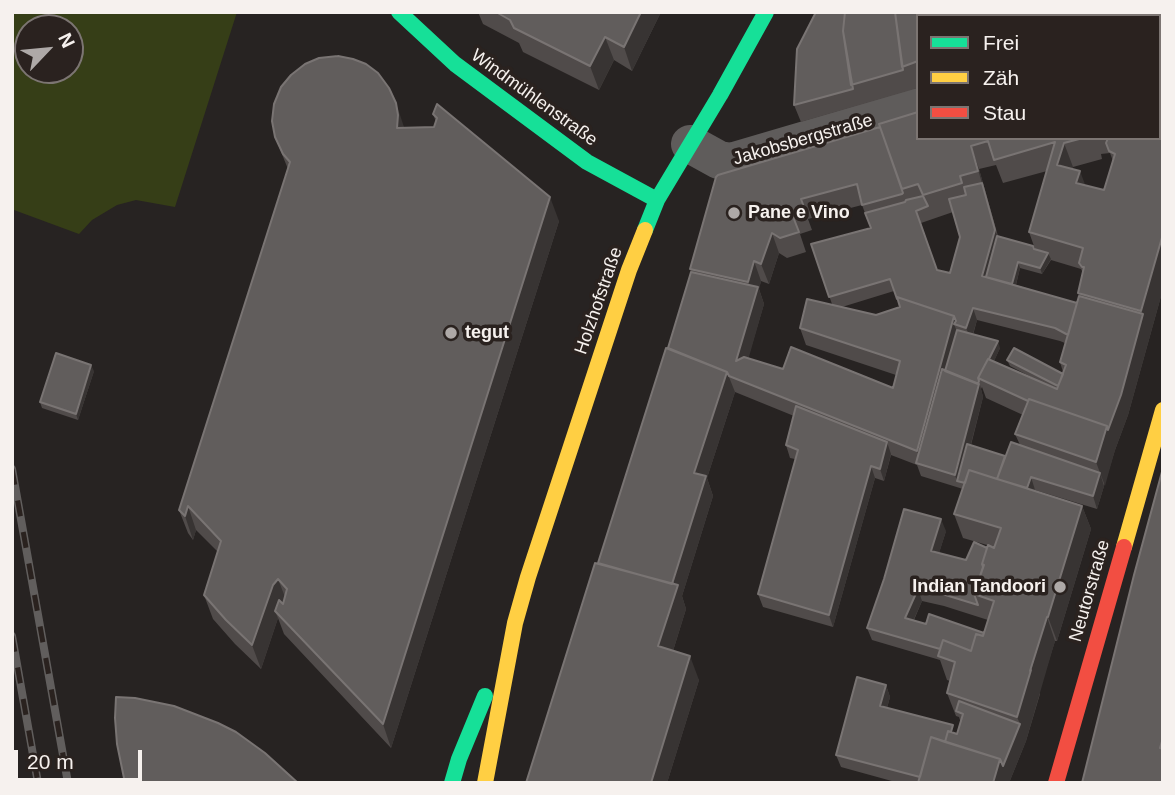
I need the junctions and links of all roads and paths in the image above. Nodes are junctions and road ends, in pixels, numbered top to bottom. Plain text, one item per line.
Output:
1 (399, 12) edge
2 (766, 12) edge
3 (916, 108) edge
4 (690, 144) junction
5 (657, 200) junction
6 (1163, 410) edge
7 (515, 623) junction
8 (452, 783) edge
9 (485, 783) edge
10 (1056, 783) edge

1 - 5 street, Windmühlenstraße
2 - 4 street, Holzhofstraße
3 - 4 street, Jakobsbergstraße
4 - 5 street, Holzhofstraße
5 - 7 street, Holzhofstraße
6 - 10 street, Neutorstraße
7 - 8 street, Holzhofstraße
7 - 9 street, Holzhofstraße

